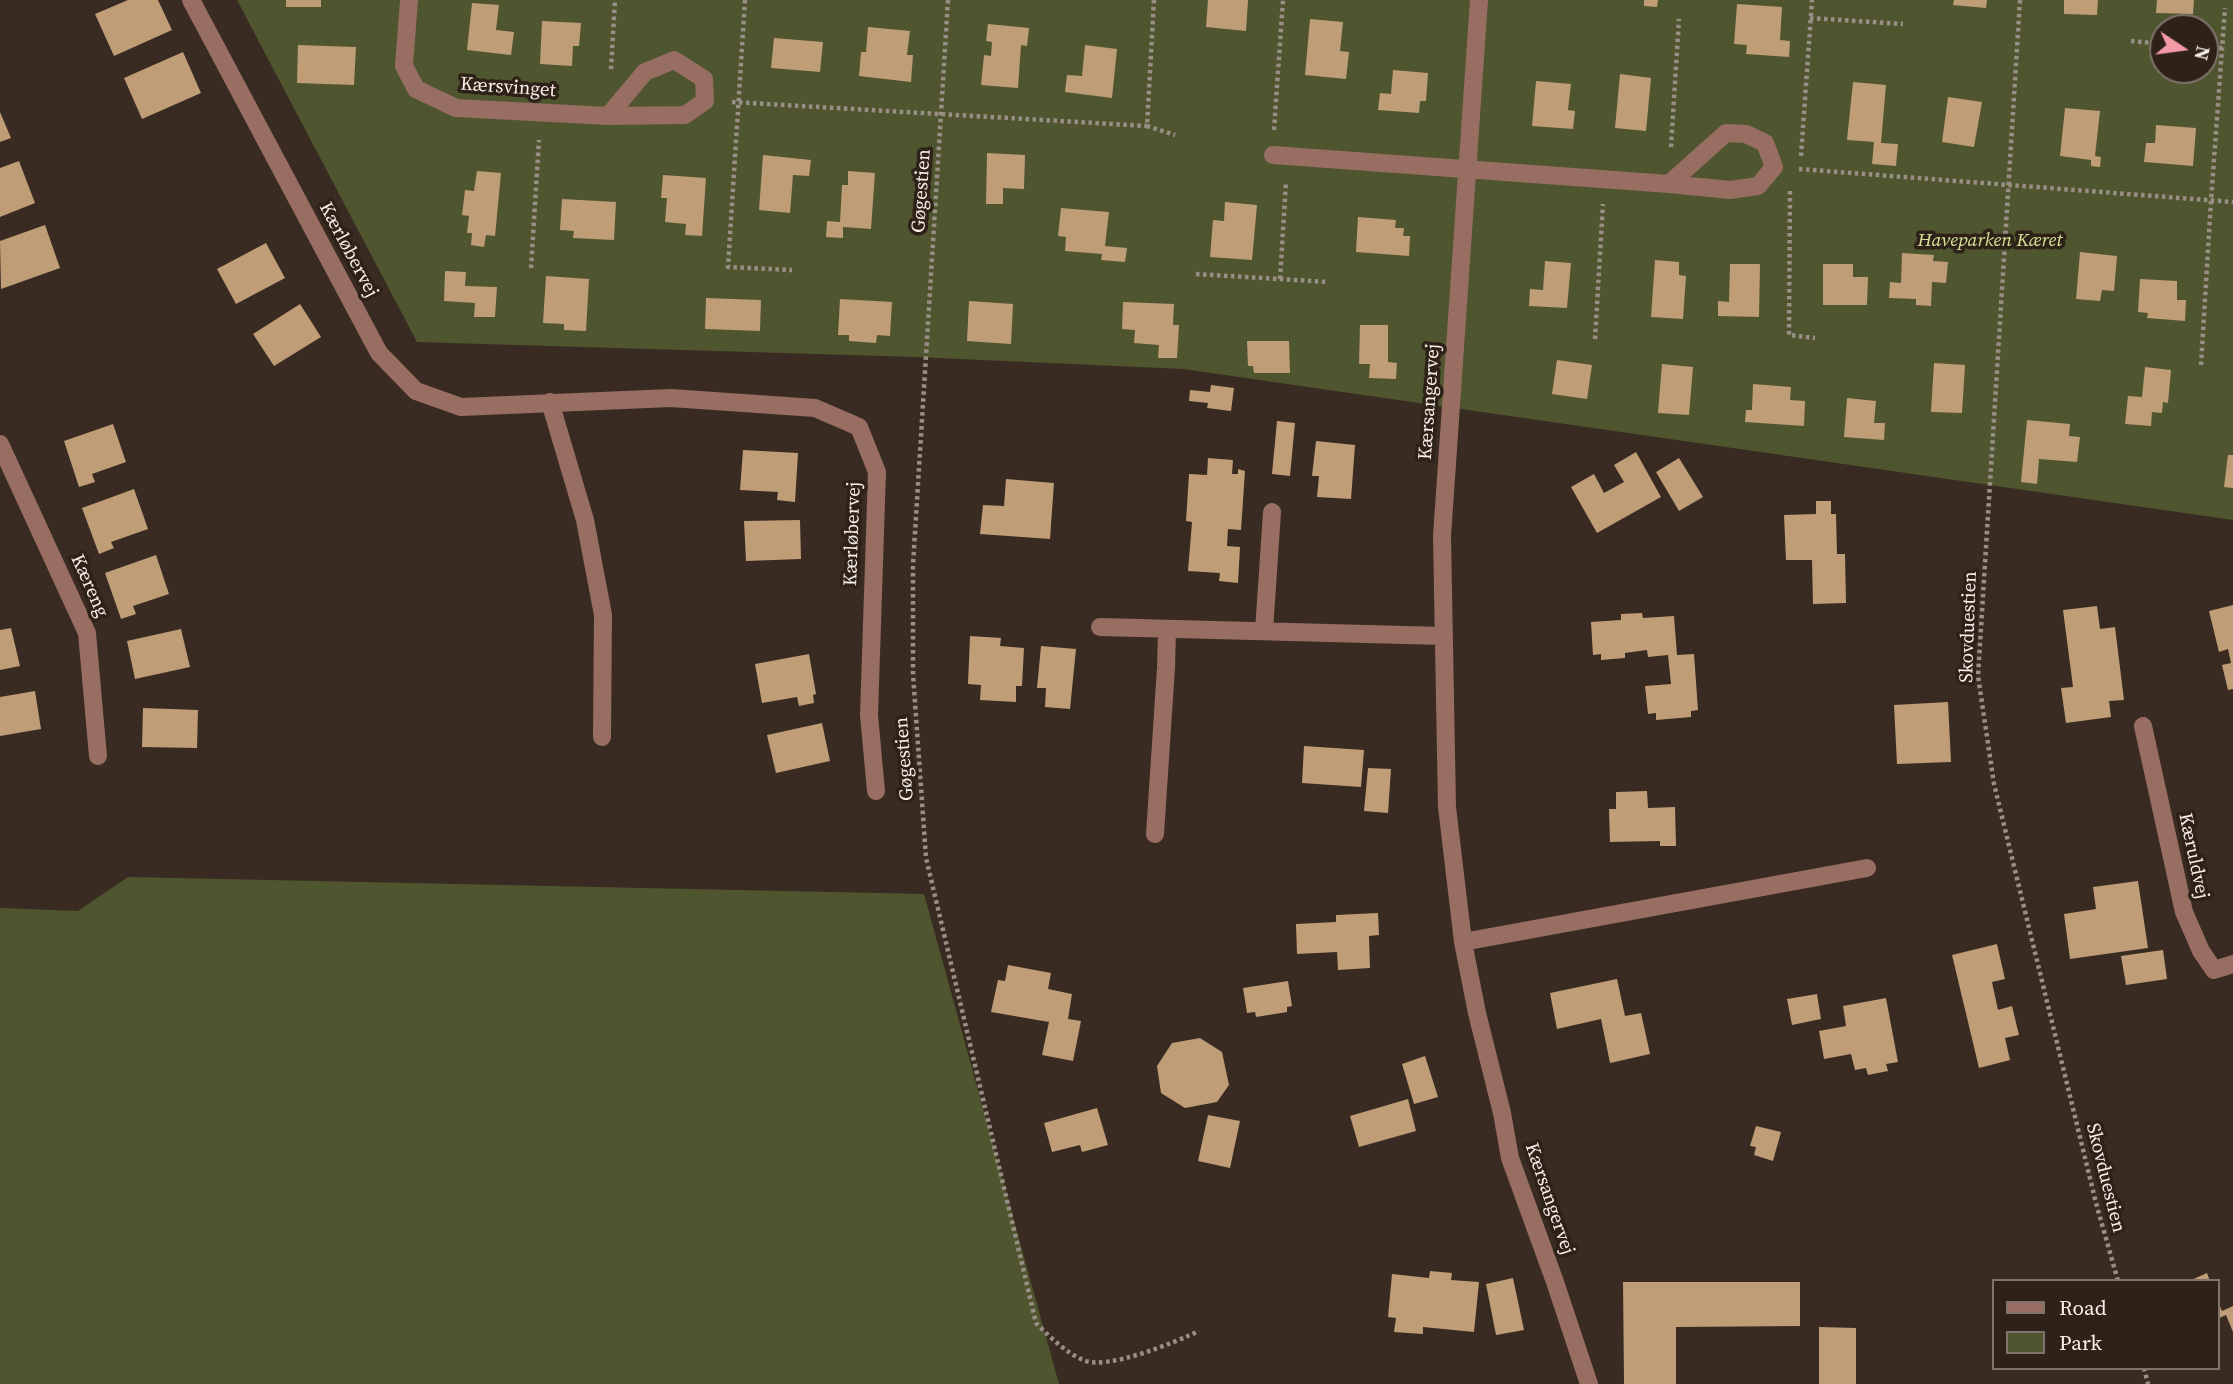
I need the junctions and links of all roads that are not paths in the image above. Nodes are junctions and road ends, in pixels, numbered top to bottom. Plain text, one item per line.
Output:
1 (191, 0) edge
2 (409, 0) edge
3 (1479, 0) edge
4 (608, 116) junction
5 (1280, 156) road end
6 (1467, 171) junction
7 (1669, 184) junction
8 (550, 402) junction
9 (0, 444) edge
10 (1272, 512) dead end
11 (1100, 627) dead end
12 (1167, 630) junction
13 (1264, 631) junction
14 (1443, 636) junction
15 (2143, 726) dead end
16 (603, 737) dead end
17 (98, 756) dead end
18 (876, 791) dead end
19 (1155, 834) dead end
20 (1867, 868) dead end
21 (1464, 942) junction
22 (2233, 964) edge
23 (1589, 1384) edge

1 - 8 street, Kærløbervej
2 - 4 street, Kærsvinget
3 - 6 street, Kærsangervej
4 - 4 street, Kærsvinget
5 - 6 street
6 - 7 street
6 - 14 street, Kærsangervej
7 - 7 street
8 - 16 street
8 - 18 street, Kærløbervej
9 - 17 street, Kæreng
10 - 13 street
11 - 12 street
12 - 13 street
12 - 19 street
13 - 14 street
14 - 21 street, Kærsangervej
15 - 22 street, Kæruldvej
20 - 21 street
21 - 23 street, Kærsangervej

